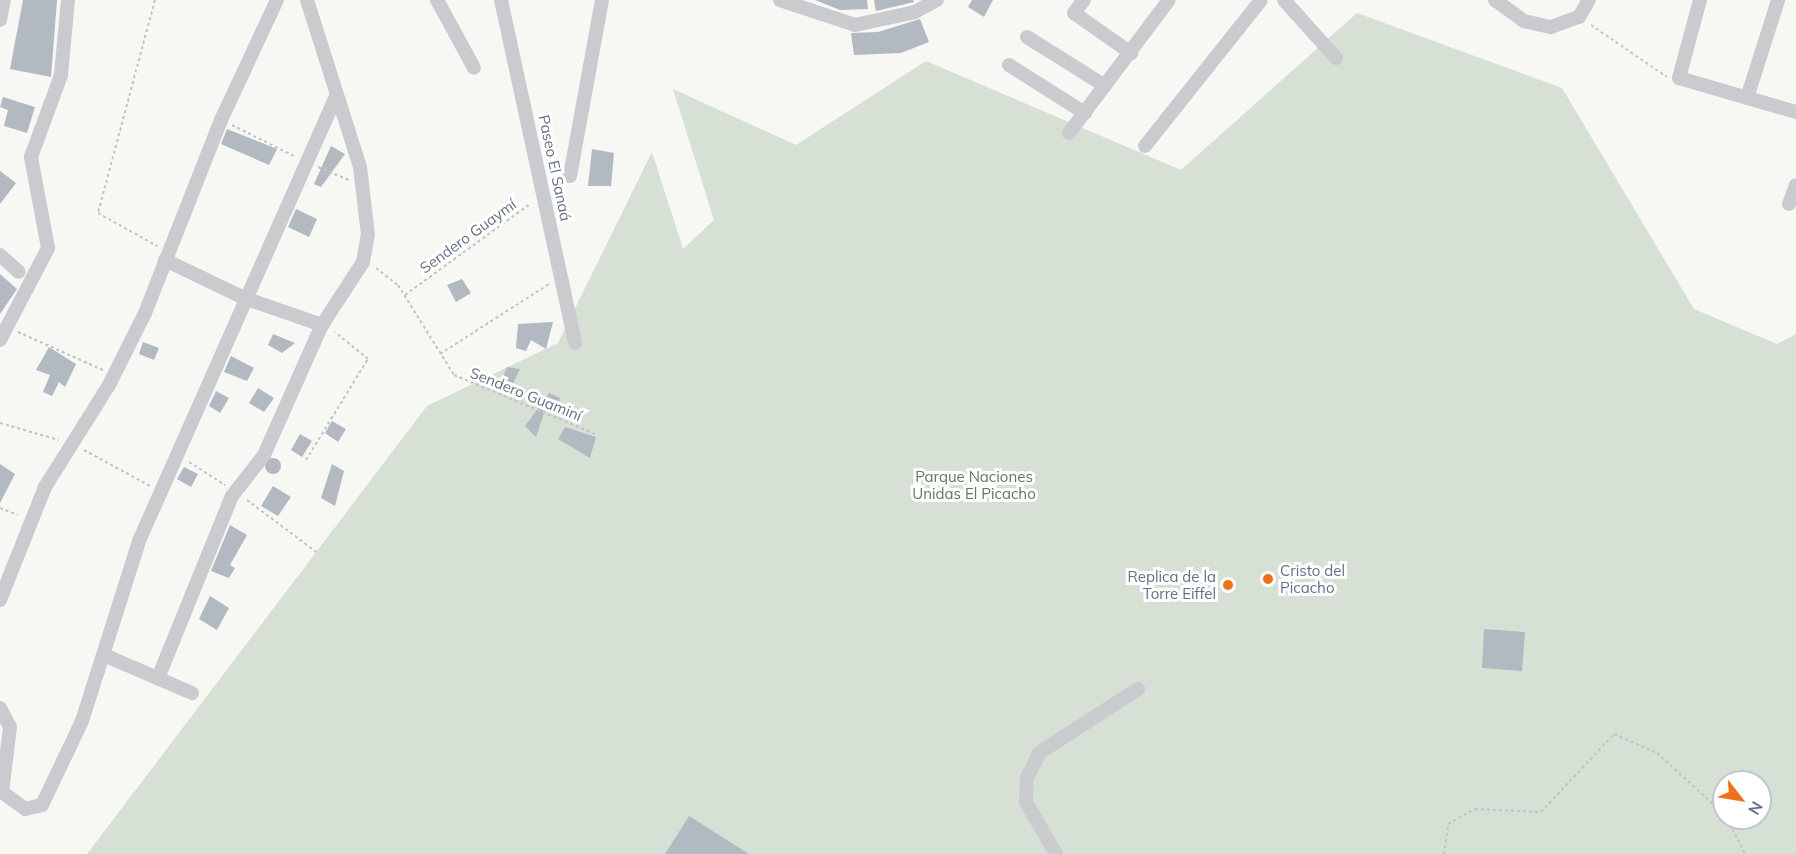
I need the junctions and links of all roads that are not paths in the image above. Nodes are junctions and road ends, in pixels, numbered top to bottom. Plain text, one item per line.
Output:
1 (4, 0) edge
2 (68, 0) edge
3 (277, 0) edge
4 (307, 0) edge
5 (437, 0) edge
6 (501, 0) edge
7 (602, 0) edge
8 (780, 0) edge
9 (937, 0) edge
10 (1084, 0) edge
11 (1170, 0) edge
12 (1262, 0) edge
13 (1284, 0) edge
14 (1495, 0) edge
15 (1589, 0) edge
16 (1700, 0) edge
17 (1778, 0) edge
18 (0, 20) edge
19 (1027, 37) dead end
20 (1131, 53) junction
21 (1336, 58) dead end
22 (1009, 65) dead end
23 (474, 68) dead end
24 (1105, 86) junction
25 (337, 95) junction
26 (1747, 98) junction
27 (1796, 112) edge
28 (1084, 113) junction
29 (1069, 133) dead end
30 (1144, 146) dead end
31 (570, 176) dead end
32 (1796, 184) edge
33 (1789, 204) dead end
34 (0, 255) edge
35 (166, 255) junction
36 (20, 272) dead end
37 (244, 298) junction
38 (322, 325) junction
39 (0, 340) edge
40 (575, 344) dead end
41 (0, 600) edge
42 (104, 655) junction
43 (158, 678) junction
44 (1138, 688) dead end
45 (192, 693) dead end
46 (0, 708) edge
47 (1056, 854) edge

1 - 18 street
2 - 39 street
3 - 35 street
4 - 25 street
5 - 23 street
6 - 40 street, Paseo El Sanaá
7 - 31 street
8 - 9 street
10 - 20 street
11 - 20 street
12 - 30 street
13 - 21 street
14 - 15 street
16 - 26 street
17 - 26 street
19 - 24 street
20 - 24 street
22 - 28 street
24 - 28 street
25 - 37 street
25 - 38 street
26 - 27 street
28 - 29 street
32 - 33 street
34 - 36 street
35 - 37 street
35 - 41 street
37 - 38 street
37 - 42 street
38 - 43 street
42 - 43 street
42 - 46 street
43 - 45 street
44 - 47 street

